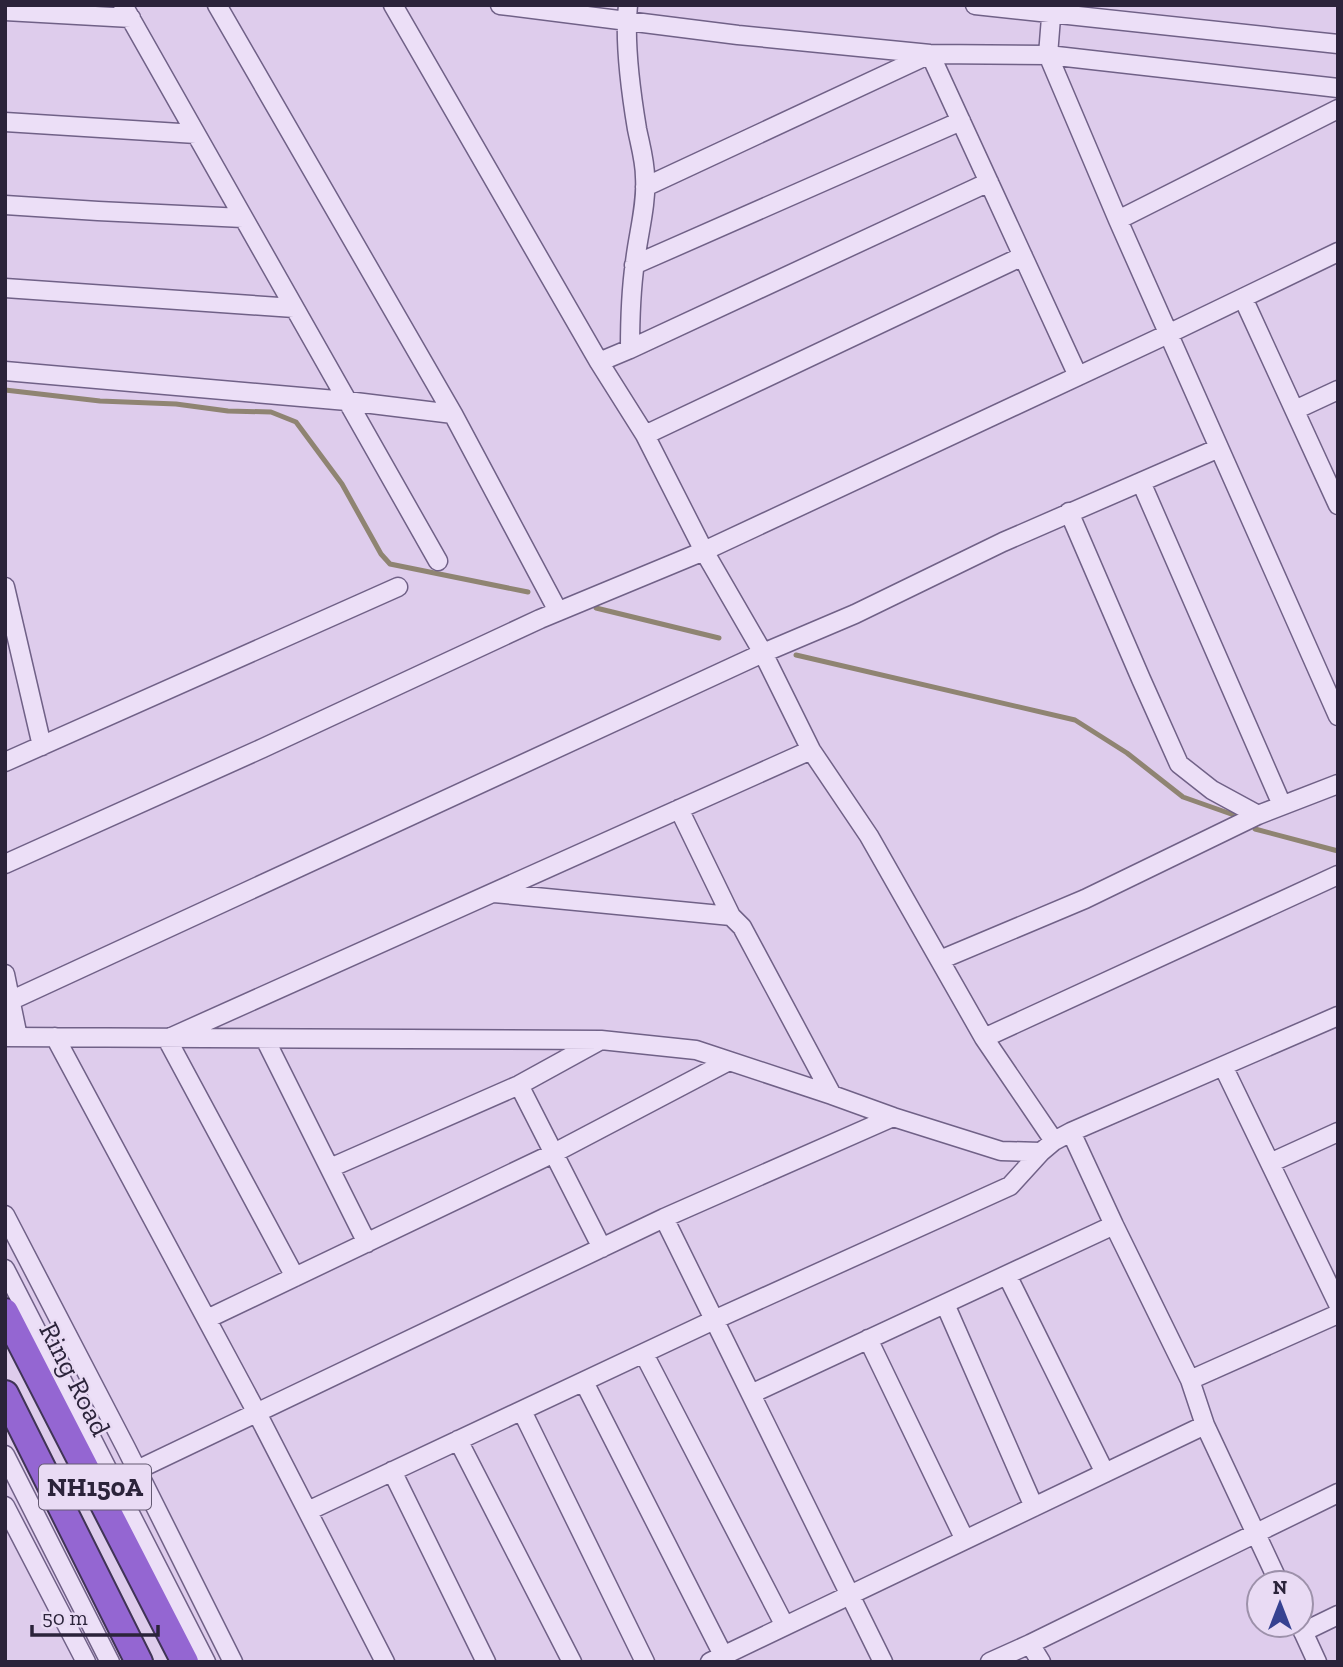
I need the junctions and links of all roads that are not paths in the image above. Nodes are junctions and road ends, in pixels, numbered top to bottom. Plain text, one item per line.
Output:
1 (217, 5) edge
2 (393, 5) edge
3 (500, 5) edge
4 (975, 5) edge
5 (1052, 9) edge
6 (5, 11) edge
7 (127, 12) edge
8 (627, 13) edge
9 (1338, 44) edge
10 (930, 54) junction
11 (1048, 55) junction
12 (1336, 91) edge
13 (1338, 110) edge
14 (961, 121) junction
15 (5, 122) edge
16 (195, 134) junction
17 (989, 182) junction
18 (645, 187) junction
19 (5, 205) edge
20 (243, 218) junction
21 (1118, 220) junction
22 (1338, 252) edge
23 (1023, 256) junction
24 (634, 265) junction
25 (5, 288) edge
26 (1243, 298) junction
27 (294, 308) junction
28 (1168, 334) junction
29 (630, 349) junction
30 (599, 362) junction
31 (5, 371) edge
32 (1078, 376) junction
33 (1338, 390) edge
34 (347, 401) junction
35 (1296, 410) junction
36 (453, 414) junction
37 (645, 435) junction
38 (1219, 448) junction
39 (1140, 482) junction
40 (1338, 505) edge
41 (1069, 512) junction
42 (704, 551) junction
43 (438, 561) dead end
44 (5, 587) edge
45 (398, 587) dead end
46 (558, 611) junction
47 (763, 653) junction
48 (1338, 716) edge
49 (43, 746) junction
50 (811, 750) junction
51 (5, 762) edge
52 (1338, 784) edge
53 (1282, 805) junction
54 (678, 809) junction
55 (1258, 815) junction
56 (5, 864) edge
57 (1338, 875) edge
58 (491, 892) junction
59 (731, 916) junction
60 (940, 960) junction
61 (5, 974) edge
62 (12, 1000) junction
63 (1338, 1016) edge
64 (12, 1037) edge
65 (55, 1037) junction
66 (167, 1038) junction
67 (265, 1038) junction
68 (984, 1038) junction
69 (601, 1040) junction
70 (729, 1061) junction
71 (1223, 1066) junction
72 (519, 1085) junction
73 (832, 1095) junction
74 (893, 1117) junction
75 (1071, 1132) junction
76 (1338, 1132) edge
77 (1048, 1147) junction
78 (554, 1153) junction
79 (1270, 1163) junction
80 (330, 1168) junction
81 (5, 1215) edge
82 (664, 1218) junction
83 (1114, 1225) junction
84 (368, 1242) junction
85 (602, 1248) junction
86 (5, 1269) edge
87 (1007, 1275) junction
88 (295, 1278) junction
89 (945, 1304) junction
90 (1338, 1304) edge
91 (5, 1312) edge
92 (1338, 1314) edge
93 (207, 1319) junction
94 (714, 1321) junction
95 (869, 1339) junction
96 (644, 1353) junction
97 (1190, 1380) junction
98 (584, 1382) junction
99 (5, 1394) edge
100 (751, 1394) junction
101 (522, 1411) junction
102 (257, 1413) junction
103 (1205, 1424) junction
104 (458, 1440) junction
105 (5, 1455) edge
106 (138, 1471) junction
107 (392, 1471) junction
108 (1105, 1473) junction
109 (114, 1481) junction
110 (1338, 1493) edge
111 (5, 1506) edge
112 (1034, 1507) junction
113 (308, 1511) junction
114 (52, 1518) junction
115 (1255, 1533) junction
116 (13, 1537) edge
117 (964, 1540) junction
118 (1272, 1569) edge
119 (850, 1595) junction
120 (1338, 1615) edge
121 (1315, 1623) edge
122 (785, 1626) junction
123 (1306, 1639) edge
124 (1030, 1644) junction
125 (717, 1659) edge
126 (86, 1662) edge
127 (110, 1662) edge
128 (139, 1662) edge
129 (185, 1662) edge
130 (206, 1662) edge
131 (233, 1662) edge
132 (385, 1662) edge
133 (485, 1662) edge
134 (572, 1662) edge
135 (645, 1662) edge
136 (883, 1662) edge
137 (990, 1662) edge
138 (1041, 1662) edge
139 (1317, 1662) edge

1 - 36 street
2 - 30 street
3 - 8 street
4 - 5 street
5 - 9 street
5 - 11 street
6 - 7 street
7 - 16 street
8 - 10 street
8 - 18 street
10 - 11 street
10 - 14 street
10 - 18 street
11 - 12 street
11 - 21 street
13 - 21 street
14 - 17 street
14 - 24 street
15 - 16 street
16 - 20 street
17 - 23 street
17 - 29 street
18 - 24 street
19 - 20 street
20 - 27 street
21 - 28 street
22 - 26 street
23 - 32 street
23 - 37 street
24 - 29 street
25 - 27 street
26 - 28 street
26 - 35 street
27 - 34 street
28 - 32 street
28 - 38 street
29 - 30 street
30 - 37 street
31 - 34 street
32 - 42 street
33 - 35 street
34 - 36 street
34 - 43 street
35 - 40 street
36 - 46 street
37 - 42 street
38 - 39 street
38 - 48 street
39 - 41 street
39 - 53 street
41 - 47 street
41 - 55 street
42 - 46 street
42 - 47 street
44 - 49 street
45 - 49 street
46 - 56 street
47 - 50 street
47 - 62 street
49 - 51 street
50 - 54 street
50 - 60 street
52 - 53 street
53 - 55 street
54 - 58 street
54 - 59 street
55 - 60 street
57 - 68 street
58 - 59 street
58 - 66 street
59 - 73 street
60 - 68 street
61 - 62 street
62 - 64 street
63 - 71 street
64 - 65 street
65 - 66 street
65 - 93 street
66 - 67 street
66 - 88 street
67 - 69 street
67 - 80 street
68 - 77 street
69 - 70 street
69 - 72 street
70 - 73 street
70 - 78 street
71 - 75 street
71 - 79 street
72 - 78 street
72 - 80 street
73 - 74 street
74 - 77 street
74 - 82 street
75 - 77 street
75 - 83 street
76 - 79 street
77 - 94 street
78 - 84 street
78 - 85 street
79 - 90 street
80 - 84 street
81 - 106 street
82 - 85 street
82 - 94 street
83 - 87 street
83 - 97 street
84 - 88 street
85 - 102 street
86 - 109 street
87 - 89 street
87 - 108 street
88 - 93 street
89 - 95 street
89 - 112 street
91 - 129 highway, Ring Road / NH150A
92 - 97 street
93 - 102 street
94 - 96 street
94 - 100 street
95 - 100 street
95 - 117 street
96 - 98 street
96 - 122 street
97 - 103 street
98 - 101 street
98 - 125 street
99 - 114 highway, NH150A
100 - 119 street
101 - 104 street
101 - 135 street
102 - 106 street
102 - 113 street
103 - 108 street
103 - 115 street
104 - 107 street
104 - 134 street
105 - 114 street
106 - 109 street
106 - 131 street
107 - 113 street
107 - 133 street
108 - 112 street
109 - 130 street
110 - 115 street
111 - 116 street
112 - 117 street
113 - 132 street
114 - 116 street
114 - 127 street
114 - 128 highway, NH150A
115 - 118 street
115 - 124 street
116 - 126 street
117 - 119 street
119 - 122 street
119 - 136 street
120 - 121 street
122 - 125 street
123 - 139 street
124 - 137 street
124 - 138 street

